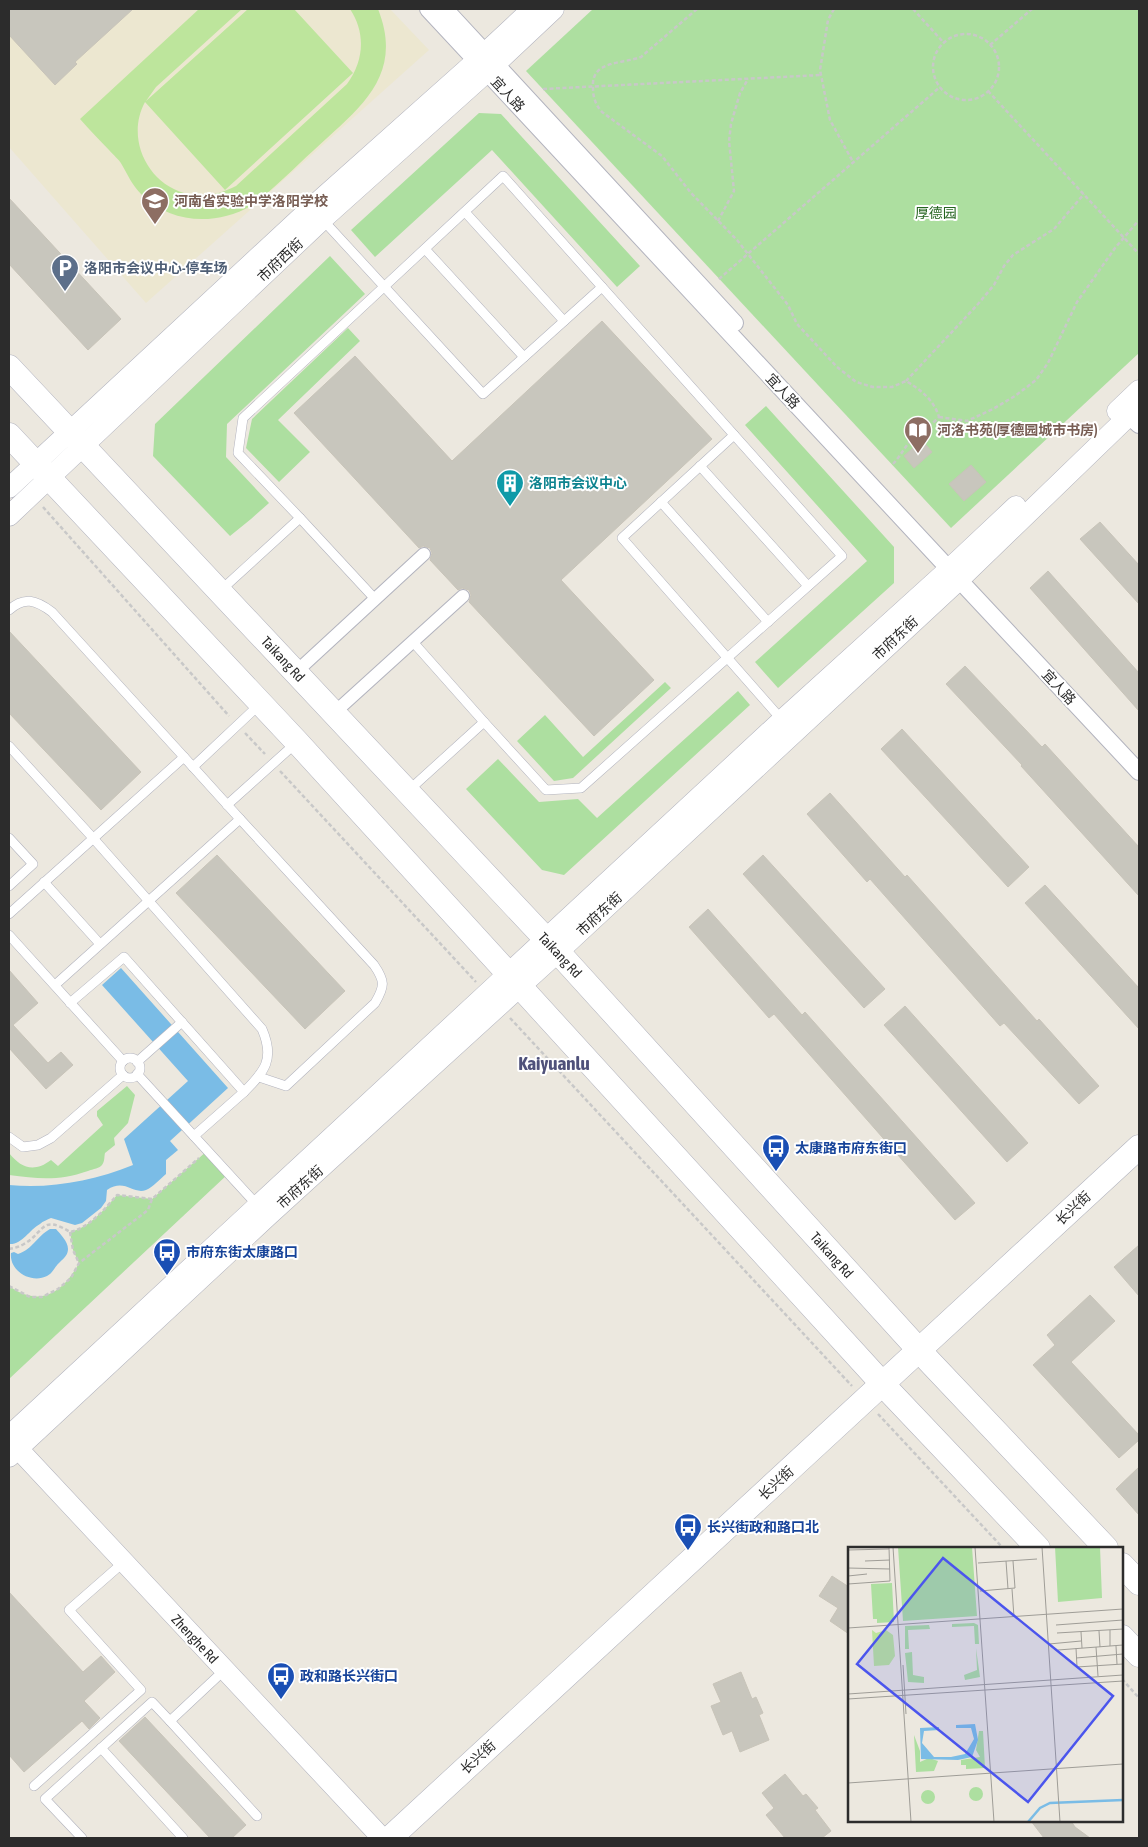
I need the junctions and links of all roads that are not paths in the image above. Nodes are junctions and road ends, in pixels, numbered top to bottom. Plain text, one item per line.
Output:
1 (428, 9) edge
2 (445, 9) edge
3 (532, 9) edge
4 (554, 9) edge
5 (487, 62) junction
6 (465, 212) junction
7 (318, 213) junction
8 (425, 249) junction
9 (385, 287) junction
10 (602, 287) junction
11 (564, 321) junction
12 (524, 357) junction
13 (9, 367) edge
14 (1139, 390) edge
15 (1136, 416) edge
16 (9, 435) edge
17 (734, 435) junction
18 (76, 439) junction
19 (700, 466) junction
20 (42, 471) junction
21 (9, 488) edge
22 (661, 502) junction
23 (9, 516) edge
24 (300, 518) junction
25 (424, 554) dead end
26 (957, 571) junction
27 (808, 586) junction
28 (220, 592) junction
29 (463, 596) dead end
30 (375, 599) junction
31 (9, 610) edge
32 (768, 622) junction
33 (413, 642) junction
34 (728, 658) junction
35 (296, 672) junction
36 (260, 704) junction
37 (334, 713) junction
38 (484, 722) junction
39 (788, 726) junction
40 (296, 742) junction
41 (9, 746) edge
42 (184, 757) junction
43 (1139, 759) edge
44 (193, 767) junction
45 (1139, 772) edge
46 (408, 791) junction
47 (227, 805) junction
48 (240, 819) junction
49 (9, 838) edge
50 (93, 838) junction
51 (44, 882) junction
52 (9, 886) edge
53 (149, 900) junction
54 (9, 914) edge
55 (9, 934) edge
56 (100, 944) junction
57 (552, 946) junction
58 (515, 979) junction
59 (55, 985) junction
60 (70, 1003) junction
61 (179, 1025) junction
62 (123, 1061) junction
63 (137, 1062) junction
64 (137, 1074) junction
65 (123, 1075) junction
66 (260, 1077) junction
67 (244, 1092) junction
68 (190, 1133) junction
69 (9, 1136) edge
70 (1139, 1147) edge
71 (1139, 1166) edge
72 (262, 1211) junction
73 (924, 1356) junction
74 (888, 1389) junction
75 (11, 1448) edge
76 (1037, 1547) edge
77 (1105, 1547) edge
78 (1123, 1566) edge
79 (117, 1568) junction
80 (1139, 1583) edge
81 (1123, 1638) edge
82 (1139, 1655) edge
83 (217, 1677) junction
84 (170, 1721) junction
85 (101, 1748) junction
86 (34, 1786) dead end
87 (257, 1816) dead end
88 (82, 1838) edge
89 (183, 1838) edge
90 (368, 1838) edge
91 (382, 1838) edge
92 (390, 1838) edge
93 (411, 1838) edge

1 - 5 street, 宜人路
2 - 5 street, 宜人路
3 - 5 street, 市府西街
4 - 5 street, 市府西街
5 - 7 street, 市府西街
5 - 26 street, 宜人路
6 - 8 lane
6 - 10 lane
6 - 11 lane
7 - 9 lane
7 - 18 street, 市府西街
8 - 9 lane
8 - 12 lane
9 - 12 lane
9 - 24 lane
10 - 11 lane
10 - 17 lane
11 - 12 lane
13 - 18 main road, Taikang Rd
14 - 26 street, 市府东街
15 - 26 street, 市府东街
16 - 20 main road
17 - 19 lane
17 - 27 lane
18 - 20 street, 市府西街
18 - 28 main road, Taikang Rd
19 - 22 lane
19 - 27 lane
20 - 21 street, 市府西街
20 - 23 street, 市府西街
20 - 36 main road
22 - 32 lane
22 - 34 lane
24 - 28 lane
24 - 30 lane
25 - 30 street
26 - 39 street, 市府东街
26 - 43 street, 宜人路
26 - 45 street, 宜人路
27 - 32 lane
28 - 35 main road, Taikang Rd
29 - 33 street
30 - 35 street
31 - 42 lane
32 - 34 lane
33 - 37 street
33 - 38 lane
34 - 38 lane
34 - 39 lane
35 - 37 main road, Taikang Rd
36 - 40 main road
36 - 44 lane
37 - 46 main road, Taikang Rd
38 - 46 lane
39 - 57 street, 市府东街
40 - 47 lane
40 - 58 main road
41 - 50 lane
42 - 44 lane
42 - 50 lane
44 - 47 lane
46 - 57 main road, Taikang Rd
47 - 48 lane
48 - 53 lane
48 - 66 lane
49 - 52 lane
50 - 51 lane
50 - 53 lane
51 - 54 lane
51 - 56 lane
53 - 56 lane
53 - 66 lane
55 - 59 lane
56 - 59 lane
57 - 58 street, 市府东街
57 - 73 main road, Taikang Rd
58 - 72 street, 市府东街
58 - 74 main road
59 - 60 lane
60 - 61 lane
60 - 62 lane
61 - 63 lane
61 - 67 lane
62 - 63 lane
62 - 65 lane
63 - 64 lane
64 - 65 lane
64 - 68 lane
65 - 69 lane
66 - 67 lane
67 - 68 lane
68 - 72 lane
70 - 73 main road, 长兴街
71 - 73 main road, 长兴街
72 - 75 street, 市府东街
73 - 74 main road, 长兴街
73 - 77 main road, Taikang Rd
74 - 76 main road
74 - 92 main road, 长兴街
74 - 93 main road, 长兴街
75 - 79 street, Zhenghe Rd
75 - 91 street, Zhenghe Rd
78 - 80 main road
79 - 83 street, Zhenghe Rd
79 - 86 lane
81 - 82 main road
83 - 84 lane
83 - 90 street, Zhenghe Rd
84 - 85 lane
84 - 87 lane
85 - 88 lane
85 - 89 lane

